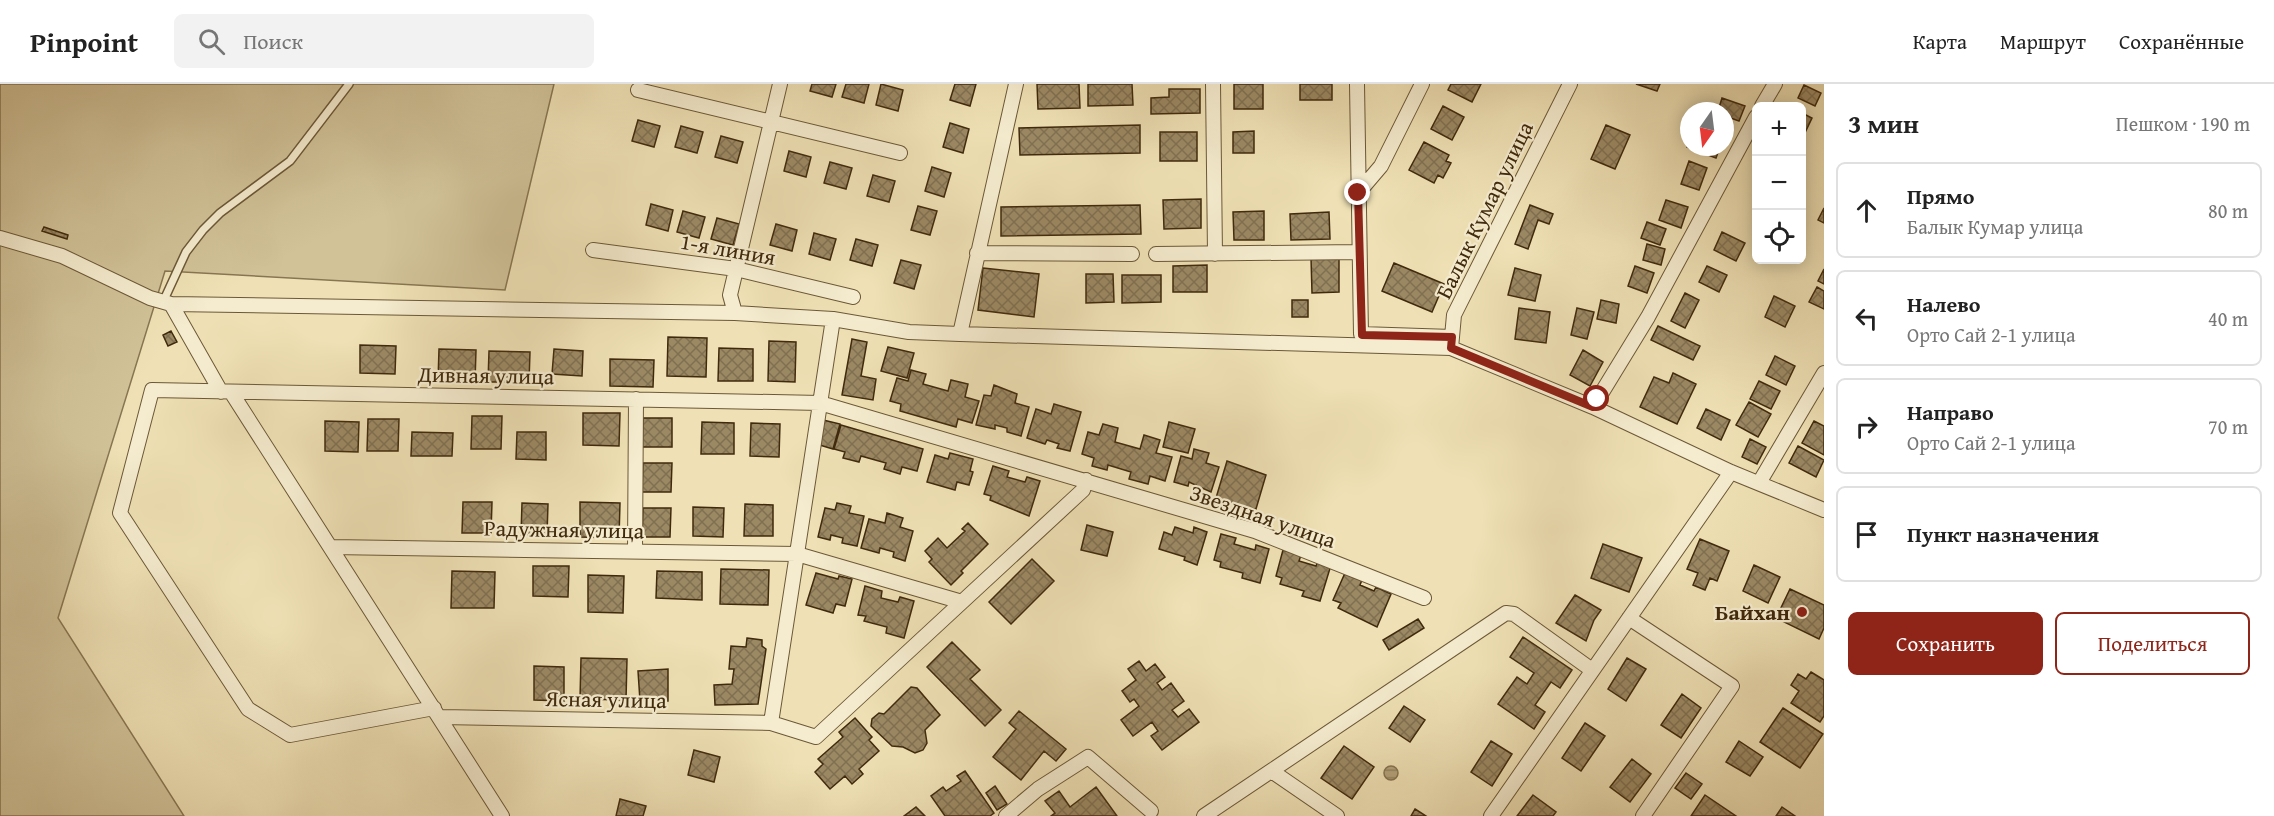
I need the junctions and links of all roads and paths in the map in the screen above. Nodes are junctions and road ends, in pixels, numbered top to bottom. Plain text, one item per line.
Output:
1 (349, 84) edge
2 (780, 84) edge
3 (1016, 84) edge
4 (1213, 84) edge
5 (1357, 84) edge
6 (1422, 84) edge
7 (1570, 84) edge
8 (1775, 84) edge
9 (638, 90) dead end
10 (1764, 102) edge
11 (771, 122) junction
12 (1752, 124) edge
13 (900, 153) dead end
14 (1358, 193) junction
15 (0, 238) edge
16 (593, 250) dead end
17 (1359, 252) junction
18 (977, 253) junction
19 (1132, 254) dead end
20 (1156, 254) dead end
21 (1215, 254) junction
22 (736, 269) junction
23 (853, 297) dead end
24 (167, 303) junction
25 (735, 313) junction
26 (833, 319) junction
27 (960, 334) junction
28 (1451, 342) junction
29 (1824, 373) edge
30 (152, 390) joint
31 (226, 392) junction
32 (636, 399) junction
33 (820, 403) junction
34 (1593, 407) junction
35 (1731, 472) junction
36 (1086, 480) junction
37 (1759, 483) junction
38 (1824, 510) edge
39 (331, 547) junction
40 (635, 551) junction
41 (797, 554) junction
42 (1424, 598) dead end
43 (962, 602) junction
44 (1629, 618) junction
45 (1592, 670) junction
46 (437, 712) junction
47 (771, 723) junction
48 (1273, 772) junction
49 (1151, 811) dead end
50 (502, 816) edge
51 (1006, 816) edge
52 (1204, 816) edge
53 (1337, 816) edge
54 (1491, 816) edge
55 (1643, 816) edge

1 - 24 lane
2 - 11 street
3 - 18 street
4 - 21 street
5 - 14 street
6 - 14 street
7 - 28 street, Балык Кумар улица
8 - 10 street
9 - 11 street
11 - 13 street
11 - 22 street
12 - 34 street
14 - 17 street
15 - 24 street
16 - 22 street, 1-я линия
17 - 21 street
17 - 28 street
18 - 19 street
18 - 27 street
20 - 21 street
22 - 23 street, 1-я линия
22 - 25 street
24 - 25 street
24 - 31 street
25 - 26 street
26 - 27 street
26 - 33 street
27 - 28 street
28 - 34 street
29 - 37 street
30 - 31 street, Дивная улица
30 - 46 street, Ясная улица
31 - 32 street, Дивная улица
31 - 39 street
32 - 33 street, Дивная улица
32 - 40 street
33 - 36 street, Звездная улица
33 - 41 street
34 - 35 street
35 - 37 street
35 - 44 street
36 - 42 street, Звездная улица
36 - 43 street
37 - 38 street
39 - 40 street, Радужная улица
39 - 46 street
40 - 41 street, Радужная улица
41 - 43 street
41 - 47 street
43 - 47 street
44 - 45 street
44 - 55 street
45 - 48 street
45 - 54 street
46 - 47 street, Ясная улица
46 - 50 street
48 - 52 street
48 - 53 street
49 - 51 street

